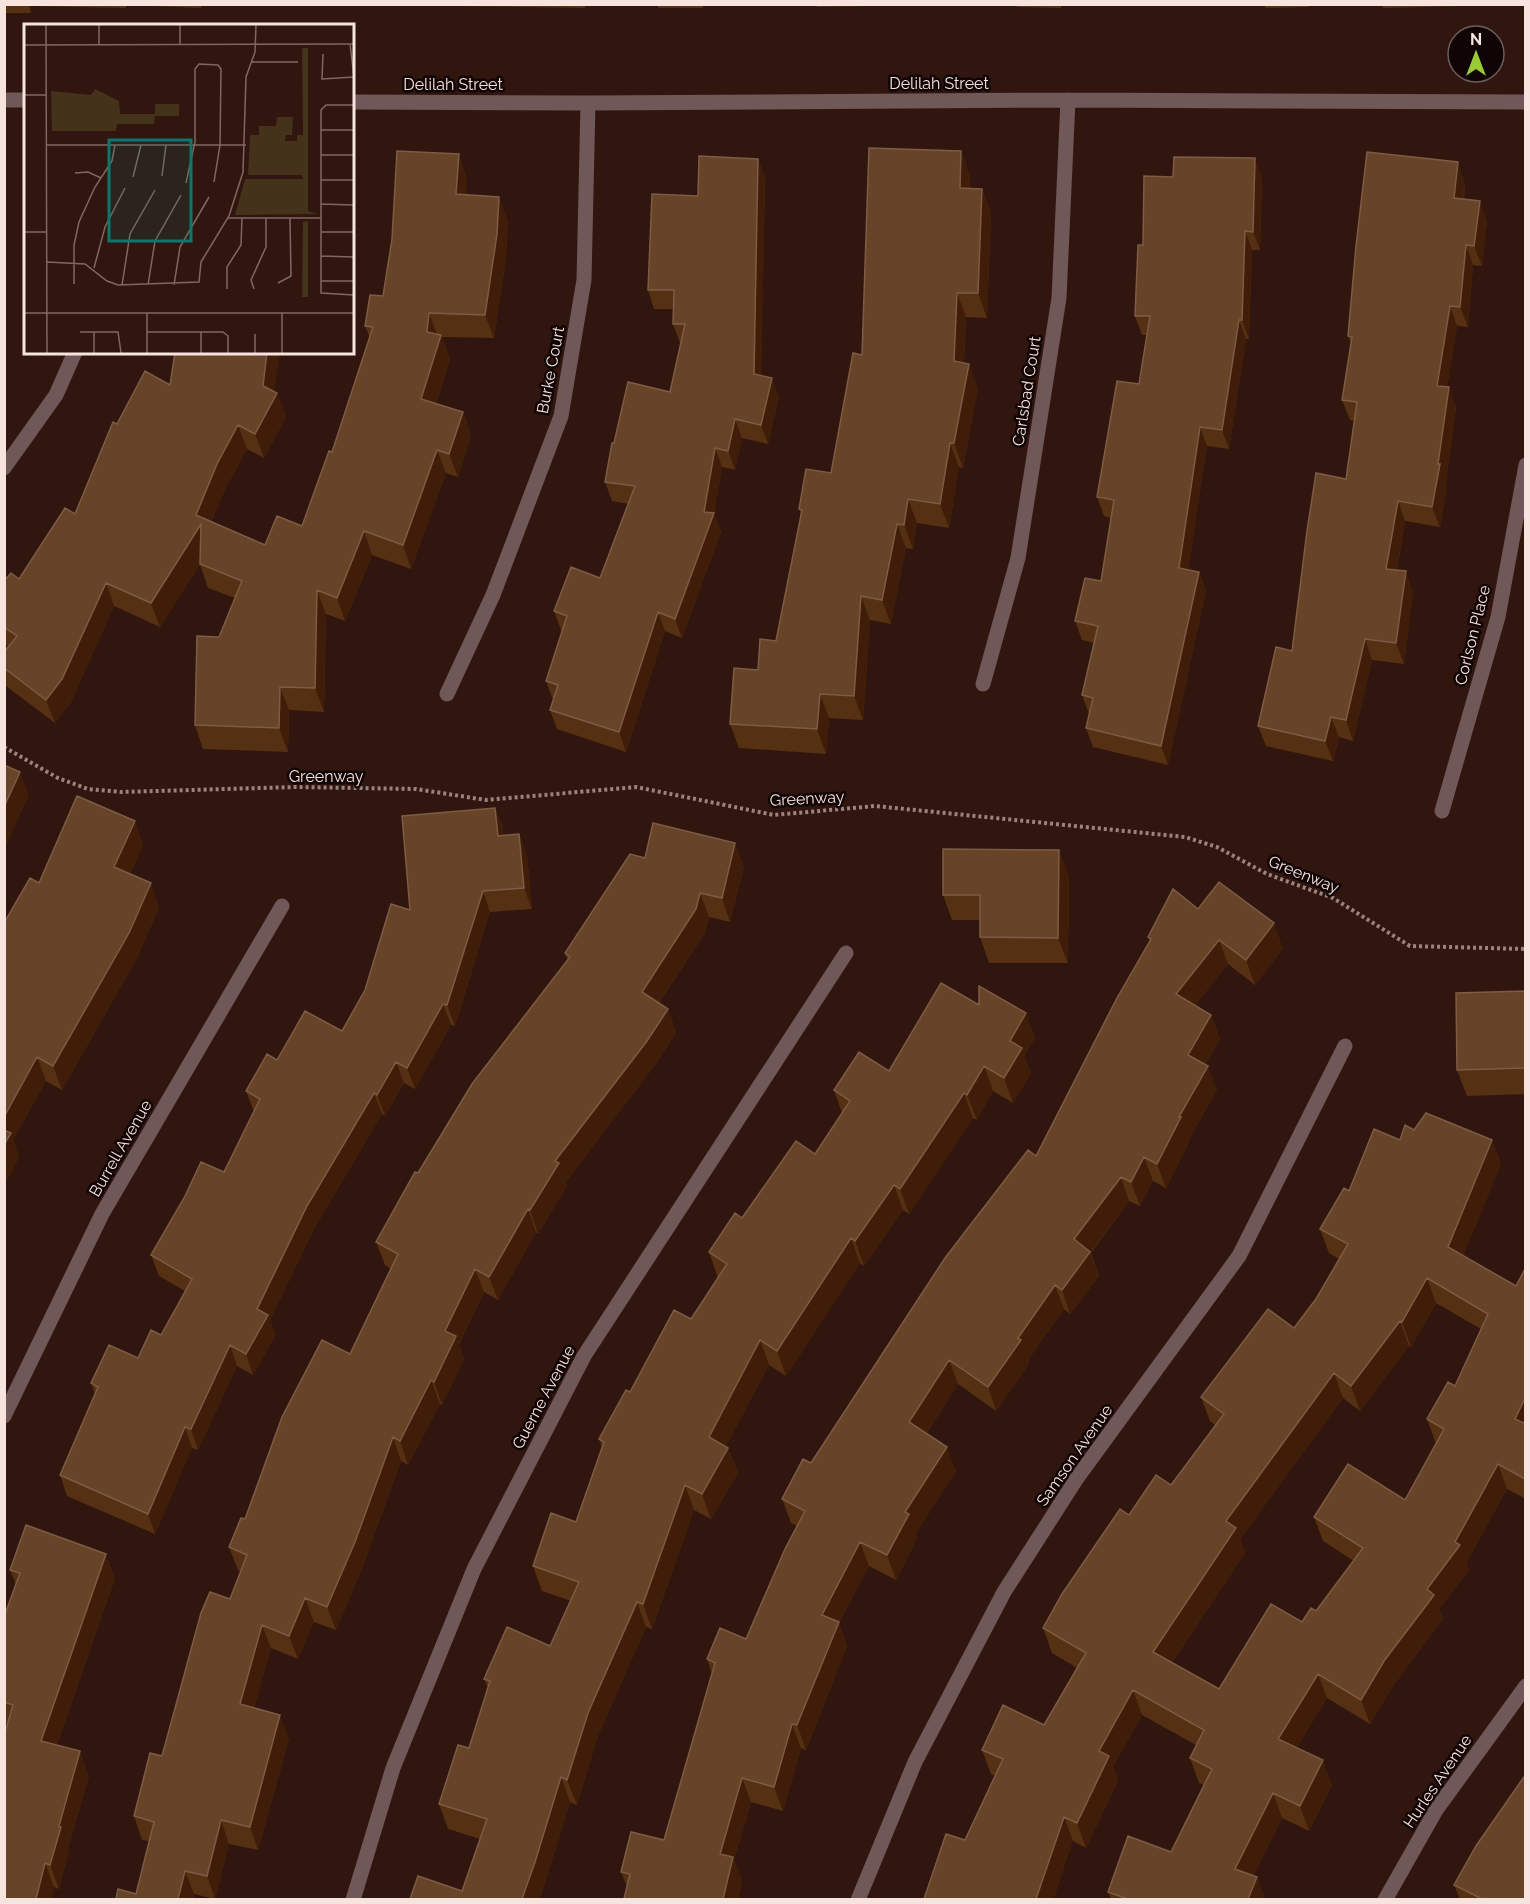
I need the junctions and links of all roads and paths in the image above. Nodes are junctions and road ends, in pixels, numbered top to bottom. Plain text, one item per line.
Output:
1 (4, 100) edge
2 (24, 100) edge
3 (1068, 100) junction
4 (354, 102) edge
5 (1526, 102) edge
6 (588, 103) junction
7 (74, 354) edge
8 (1526, 465) edge
9 (4, 468) edge
10 (983, 684) dead end
11 (447, 694) dead end
12 (4, 747) edge
13 (1442, 811) dead end
14 (282, 906) dead end
15 (1526, 949) edge
16 (846, 953) dead end
17 (1345, 1046) dead end
18 (4, 1416) edge
19 (1526, 1686) edge
20 (353, 1899) edge
21 (858, 1899) edge
22 (1385, 1899) edge

1 - 2 street
3 - 5 street, Delilah Street
3 - 6 street, Delilah Street
3 - 10 street, Carlsbad Court
4 - 6 street, Delilah Street
6 - 11 street, Burke Court
7 - 9 street
8 - 13 street, Corlson Place
12 - 15 path, Greenway
14 - 18 street, Burrell Avenue
16 - 20 street, Guerne Avenue
17 - 21 street, Samson Avenue
19 - 22 street, Hurles Avenue

